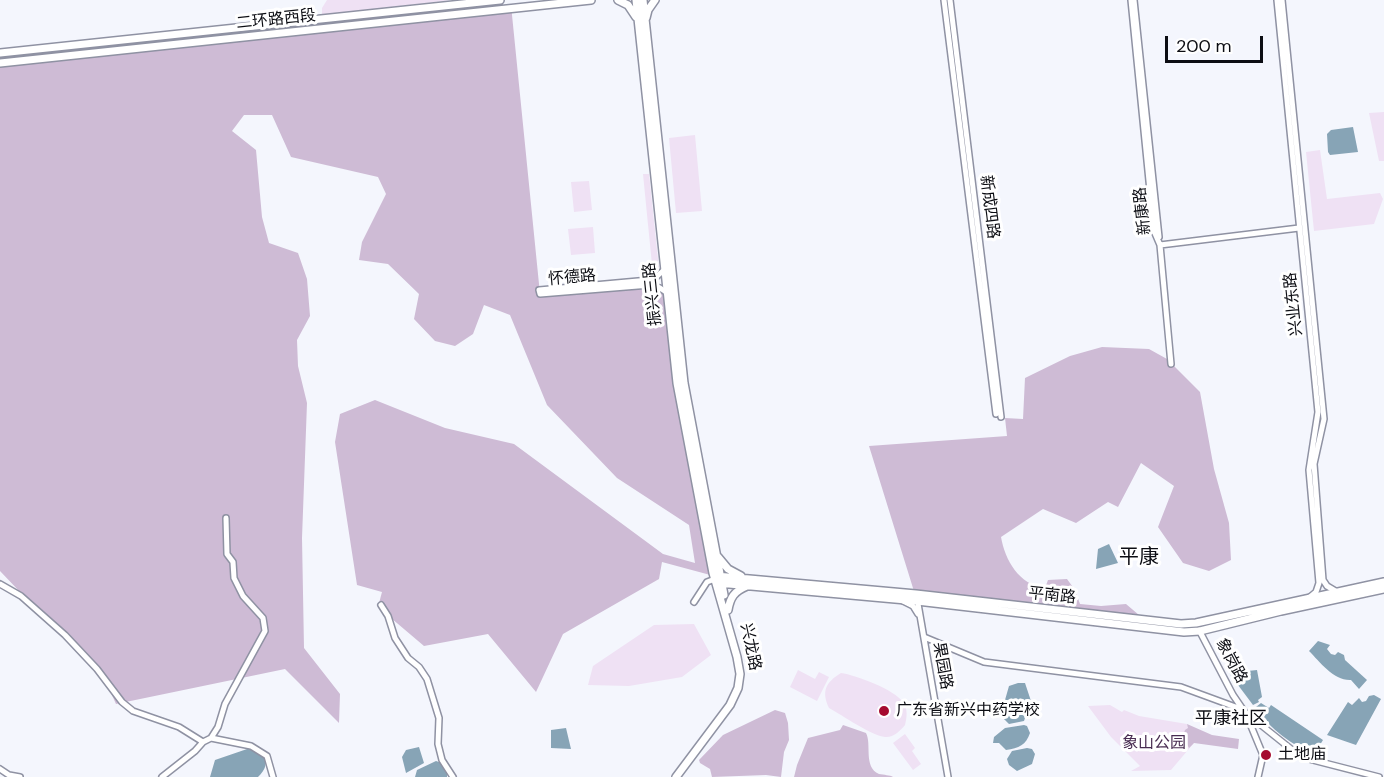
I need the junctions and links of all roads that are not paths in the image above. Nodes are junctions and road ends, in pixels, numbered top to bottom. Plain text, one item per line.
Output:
1 (500, 0) edge
2 (591, 0) edge
3 (618, 0) edge
4 (636, 0) edge
5 (643, 0) edge
6 (655, 0) edge
7 (944, 0) edge
8 (950, 0) edge
9 (1132, 0) edge
10 (1277, 0) edge
11 (1282, 0) edge
12 (638, 19) junction
13 (645, 23) junction
14 (0, 53) edge
15 (0, 63) edge
16 (1299, 228) junction
17 (1160, 245) junction
18 (664, 270) junction
19 (666, 292) junction
20 (673, 314) junction
21 (1171, 364) dead end
22 (226, 518) dead end
23 (716, 552) junction
24 (717, 579) junction
25 (1384, 582) edge
26 (749, 583) junction
27 (0, 584) edge
28 (1384, 589) edge
29 (1337, 592) junction
30 (917, 598) junction
31 (1306, 599) junction
32 (899, 600) junction
33 (694, 602) dead end
34 (381, 604) dead end
35 (938, 604) junction
36 (728, 610) junction
37 (921, 620) junction
38 (1196, 623) junction
39 (1200, 631) junction
40 (924, 637) junction
41 (1246, 714) junction
42 (212, 738) junction
43 (203, 742) junction
44 (0, 770) edge
45 (20, 777) edge
46 (162, 777) edge
47 (273, 777) edge
48 (453, 777) edge
49 (675, 777) edge
50 (680, 777) edge
51 (948, 777) edge
52 (1258, 777) edge
53 (1379, 777) edge

1 - 14 main road, 二环路西段
2 - 15 main road, 二环路西段
3 - 12 main road
4 - 12 main road, 振兴三路
5 - 13 main road, 振兴三路
6 - 13 main road
7 - 8 street, 新成四路
9 - 17 street, 新康路
10 - 16 street, 兴业东路
11 - 29 street, 兴业东路
12 - 18 main road, 振兴三路
13 - 20 main road, 振兴三路
16 - 17 street
16 - 31 street, 兴业东路
17 - 21 street, 新康路
18 - 19 main road, 振兴三路
18 - 19 street, 怀德路
19 - 20 main road, 振兴三路
20 - 23 main road, 振兴三路
20 - 24 main road, 振兴三路
22 - 42 street
23 - 24 main road, 振兴三路
23 - 26 main road
24 - 26 main road, 平南路
24 - 33 street
24 - 36 main road, 兴龙路
24 - 49 main road, 兴龙路
25 - 29 main road, 平南路
26 - 30 main road, 平南路
26 - 32 main road, 平南路
26 - 36 main road
27 - 43 street
28 - 39 main road, 平南路
29 - 31 main road, 平南路
30 - 32 main road, 平南路
30 - 35 main road, 平南路
30 - 37 street, 果园路
30 - 38 main road, 平南路
31 - 38 main road, 平南路
32 - 37 street
34 - 48 street
35 - 37 street
35 - 39 main road, 平南路
36 - 50 main road, 兴龙路
37 - 40 street, 果园路
38 - 39 street, 象岗路
39 - 41 street, 象岗路
40 - 41 street
40 - 51 street, 果园路
41 - 52 street, 象岗路
41 - 53 street
42 - 43 street
42 - 47 street
43 - 46 street
44 - 45 street

